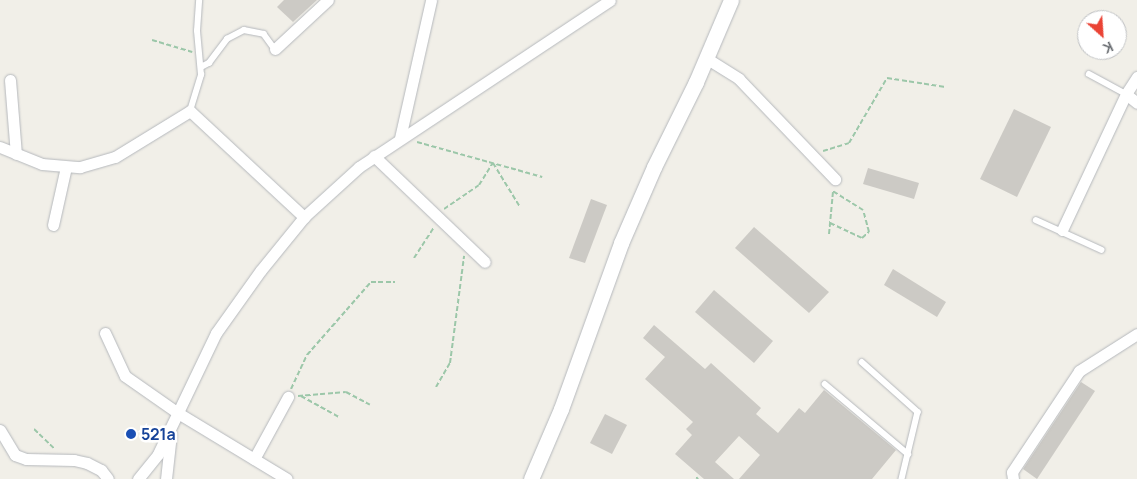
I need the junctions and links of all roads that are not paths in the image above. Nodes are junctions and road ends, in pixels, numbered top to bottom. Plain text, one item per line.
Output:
1 (199, 0) edge
2 (328, 0) edge
3 (431, 0) edge
4 (610, 0) edge
5 (730, 0) edge
6 (275, 49) joint
7 (706, 58) junction
8 (201, 67) junction
9 (1089, 74) dead end
10 (1137, 77) edge
11 (10, 80) dead end
12 (1126, 94) junction
13 (1137, 102) edge
14 (190, 112) junction
15 (400, 138) junction
16 (0, 148) edge
17 (16, 154) junction
18 (374, 156) junction
19 (66, 167) junction
20 (834, 185) road end
21 (304, 217) junction
22 (1036, 220) dead end
23 (53, 224) dead end
24 (1062, 230) junction
25 (1102, 250) dead end
26 (485, 262) dead end
27 (105, 333) dead end
28 (1137, 334) edge
29 (862, 362) dead end
30 (825, 384) dead end
31 (288, 397) road end
32 (178, 413) junction
33 (172, 425) junction
34 (0, 430) edge
35 (908, 454) junction
36 (254, 459) junction
37 (108, 479) edge
38 (138, 479) edge
39 (166, 479) edge
40 (287, 479) edge
41 (532, 479) edge
42 (902, 479) edge
43 (1013, 479) edge

1 - 8 lane
2 - 6 street
3 - 15 street
4 - 15 street
5 - 7 street
6 - 8 lane
7 - 20 street
7 - 41 street
8 - 14 lane
9 - 12 lane
10 - 12 street
11 - 17 street
12 - 13 street
12 - 24 street
14 - 19 street
14 - 21 street
15 - 18 street
16 - 17 street
17 - 19 street
18 - 21 street
18 - 26 street
19 - 23 street
21 - 32 street
22 - 24 lane
24 - 25 lane
27 - 32 street
28 - 43 street
29 - 35 lane
30 - 35 lane
31 - 36 street
32 - 33 street
32 - 36 street
33 - 38 street
33 - 39 street
34 - 37 street
35 - 42 lane
36 - 40 street

